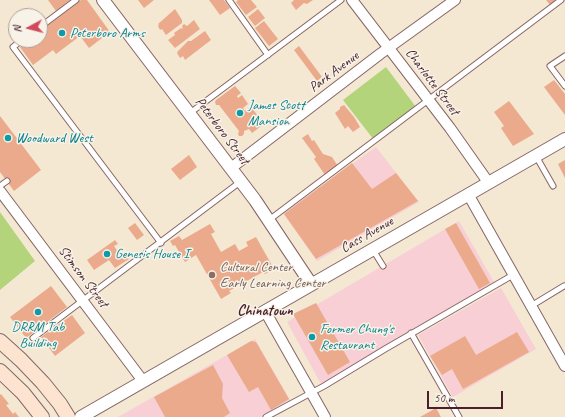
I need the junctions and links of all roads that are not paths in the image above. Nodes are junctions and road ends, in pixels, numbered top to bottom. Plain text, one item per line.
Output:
1 (76, 0) edge
2 (103, 0) edge
3 (229, 0) edge
4 (341, 0) edge
5 (352, 0) edge
6 (455, 0) edge
7 (561, 0) edge
8 (48, 21) edge
9 (14, 48) edge
10 (389, 48) junction
11 (268, 55) junction
12 (565, 56) edge
13 (565, 86) edge
14 (428, 101) junction
15 (190, 114) junction
16 (565, 139) edge
17 (536, 156) junction
18 (231, 168) junction
19 (7, 181) dead end
20 (241, 182) junction
21 (488, 182) junction
22 (0, 186) edge
23 (553, 186) dead end
24 (0, 191) edge
25 (468, 194) junction
26 (269, 220) junction
27 (161, 243) junction
28 (372, 249) junction
29 (383, 266) dead end
30 (513, 275) junction
31 (311, 284) junction
32 (564, 286) edge
33 (83, 300) junction
34 (531, 306) junction
35 (265, 311) junction
36 (411, 333) junction
37 (33, 338) dead end
38 (2, 347) edge
39 (565, 366) edge
40 (0, 371) edge
41 (143, 381) junction
42 (311, 392) junction
43 (42, 417) edge
44 (68, 417) edge
45 (81, 417) edge
46 (266, 417) edge
47 (325, 417) edge
48 (459, 417) edge

1 - 8 lane
2 - 15 street, Peterboro Street
3 - 11 lane
4 - 11 lane
5 - 10 street, Charlotte Street
6 - 10 street, Park Avenue
7 - 14 lane
9 - 27 lane
10 - 14 street, Charlotte Street
10 - 18 street, Park Avenue
11 - 15 lane
12 - 13 lane
14 - 21 street, Charlotte Street
14 - 26 lane
15 - 18 street, Peterboro Street
16 - 17 street, Cass Avenue
17 - 21 street, Cass Avenue
17 - 23 lane
18 - 20 street, Peterboro Street
19 - 22 lane
20 - 26 street, Peterboro Street
20 - 27 lane
21 - 25 street, Cass Avenue
24 - 33 street, Stimson Street
25 - 28 street, Cass Avenue
25 - 30 street
26 - 31 street, Peterboro Street
27 - 33 lane
28 - 29 lane
28 - 31 street, Cass Avenue
30 - 34 street
30 - 36 lane
31 - 35 street, Cass Avenue
32 - 34 lane
33 - 37 lane
33 - 41 street, Stimson Street
34 - 39 street
35 - 41 street, Cass Avenue
35 - 42 street
36 - 42 lane
36 - 48 lane
38 - 44 main road
40 - 43 main road
41 - 45 street, Cass Avenue
42 - 46 lane
42 - 47 street

